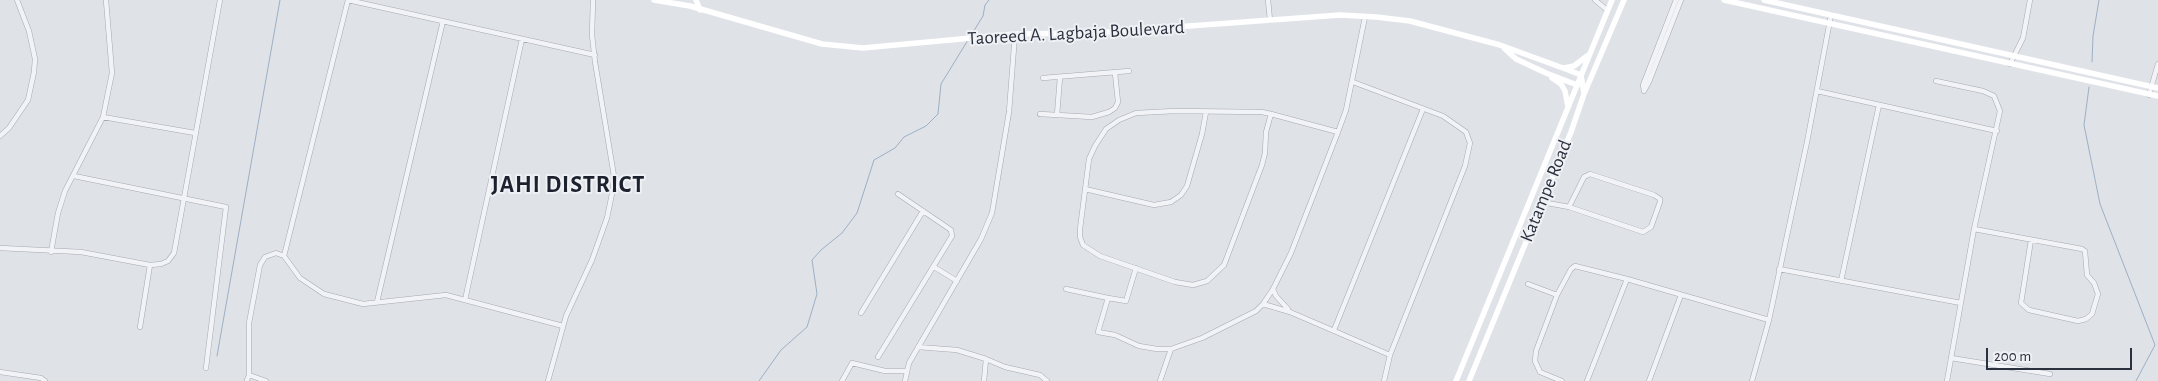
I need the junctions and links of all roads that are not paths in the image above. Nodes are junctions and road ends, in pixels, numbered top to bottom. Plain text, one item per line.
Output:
1 (17, 0) edge
2 (106, 0) edge
3 (220, 0) edge
4 (348, 0) edge
5 (593, 0) edge
6 (654, 0) edge
7 (696, 0) edge
8 (1268, 0) edge
9 (1596, 0) edge
10 (1612, 0) edge
11 (1624, 0) edge
12 (1676, 0) edge
13 (1681, 0) edge
14 (1724, 0) edge
15 (1764, 0) edge
16 (2030, 0) edge
17 (669, 2) edge
18 (687, 3) edge
19 (1675, 8) junction
20 (700, 10) junction
21 (1607, 10) junction
22 (1831, 15) junction
23 (1365, 16) junction
24 (1270, 20) junction
25 (443, 21) junction
26 (1830, 24) junction
27 (1015, 34) junction
28 (522, 39) junction
29 (1500, 46) junction
30 (1590, 53) junction
31 (594, 55) junction
32 (2014, 55) junction
33 (1656, 57) junction
34 (2010, 64) junction
35 (2158, 64) edge
36 (1563, 68) junction
37 (1130, 71) dead end
38 (1115, 72) junction
39 (1546, 73) junction
40 (1581, 75) junction
41 (1592, 76) junction
42 (1060, 77) junction
43 (1043, 78) dead end
44 (1936, 81) dead end
45 (1353, 82) junction
46 (1580, 83) junction
47 (2155, 88) edge
48 (1817, 91) junction
49 (1584, 94) junction
50 (2149, 94) junction
51 (2158, 96) edge
52 (1879, 105) junction
53 (1568, 107) junction
54 (1423, 108) junction
55 (1109, 112) junction
56 (1206, 112) junction
57 (1040, 114) dead end
58 (1271, 114) junction
59 (1057, 115) junction
60 (103, 117) junction
61 (1119, 120) junction
62 (1997, 131) junction
63 (1338, 132) junction
64 (195, 133) junction
65 (0, 136) edge
66 (74, 176) junction
67 (1085, 189) junction
68 (898, 194) dead end
69 (183, 198) junction
70 (1542, 202) junction
71 (1569, 207) junction
72 (922, 211) junction
73 (1974, 229) junction
74 (2031, 240) junction
75 (0, 248) edge
76 (51, 252) junction
77 (284, 256) junction
78 (150, 265) junction
79 (934, 267) junction
80 (1136, 268) junction
81 (1780, 269) junction
82 (1627, 279) junction
83 (957, 281) junction
84 (1841, 281) junction
85 (1528, 284) dead end
86 (1273, 289) junction
87 (1066, 290) dead end
88 (1557, 295) junction
89 (1681, 295) junction
90 (1108, 298) junction
91 (465, 300) junction
92 (377, 302) junction
93 (1961, 303) junction
94 (1263, 304) junction
95 (1290, 312) junction
96 (861, 313) dead end
97 (1768, 320) junction
98 (563, 326) junction
99 (140, 327) dead end
100 (1334, 330) junction
101 (918, 347) junction
102 (1171, 349) junction
103 (1390, 355) junction
104 (878, 357) dead end
105 (1951, 358) junction
106 (986, 359) junction
107 (206, 368) dead end
108 (906, 371) junction
109 (0, 372) edge
110 (2050, 374) dead end
111 (248, 378) edge
112 (1558, 380) edge
113 (45, 381) edge
114 (266, 381) edge
115 (548, 381) edge
116 (842, 381) edge
117 (905, 381) edge
118 (984, 381) edge
119 (1047, 381) edge
120 (1160, 381) edge
121 (1384, 381) edge
122 (1456, 381) edge
123 (1468, 381) edge
124 (1587, 381) edge
125 (1649, 381) edge
126 (1752, 381) edge
127 (1947, 381) edge

1 - 65 street
2 - 60 street
3 - 64 street
4 - 25 street
4 - 77 street
5 - 31 street
6 - 17 street, Taoreed A. Lagbaja Boulevard
7 - 20 street
8 - 24 street
9 - 21 street
10 - 21 street, Katampe Road
11 - 41 street, Katampe Road
12 - 19 street
13 - 19 street
14 - 26 street
15 - 22 street
16 - 32 street
17 - 18 street, Taoreed A. Lagbaja Boulevard
18 - 20 street, Taoreed A. Lagbaja Boulevard
19 - 33 street
20 - 27 street, Taoreed A. Lagbaja Boulevard
21 - 30 street, Katampe Road
22 - 26 street
22 - 32 street
23 - 24 street, Taoreed A. Lagbaja Boulevard
23 - 29 street, Taoreed A. Lagbaja Boulevard
23 - 45 street
24 - 27 street, Taoreed A. Lagbaja Boulevard
25 - 28 street
25 - 92 street
26 - 34 street
26 - 48 street
27 - 83 street
28 - 31 street
28 - 91 street
29 - 36 street, Taoreed A. Lagbaja Boulevard
29 - 39 street, Taoreed A. Lagbaja Boulevard
30 - 36 street
30 - 40 street, Katampe Road
31 - 98 street
32 - 34 street
32 - 47 street
33 - 33 street
34 - 50 street
35 - 47 street
36 - 40 street, Taoreed A. Lagbaja Boulevard
37 - 38 street
38 - 42 street
38 - 55 street
39 - 46 street, Taoreed A. Lagbaja Boulevard
39 - 53 street
40 - 46 street, Katampe Road
41 - 46 street
41 - 49 street, Katampe Road
42 - 43 street
42 - 59 street
44 - 62 street
45 - 54 street
45 - 63 street
46 - 49 street
46 - 53 street, Katampe Road
47 - 50 street
48 - 52 street
48 - 81 street
49 - 70 street, Katampe Road
50 - 51 street
52 - 62 street
52 - 84 street
53 - 122 street, Katampe Road
54 - 100 street
54 - 103 street
55 - 59 street
55 - 61 street
56 - 58 street
56 - 61 street
56 - 67 street
57 - 59 street
58 - 63 street
58 - 80 street
60 - 64 street
60 - 66 street
61 - 67 street
62 - 73 street
63 - 86 street
64 - 69 street
66 - 69 street
66 - 76 street
67 - 80 street
68 - 72 street
69 - 78 street
69 - 107 street
70 - 71 street
70 - 123 street, Katampe Road
71 - 71 street
72 - 79 street
72 - 96 street
73 - 74 street
73 - 93 street
74 - 74 street
75 - 76 street
76 - 78 street
77 - 92 street
77 - 111 street
78 - 99 street
79 - 83 street
79 - 104 street
80 - 90 street
81 - 84 street
81 - 97 street
82 - 88 street
82 - 89 street
82 - 124 street
83 - 101 street
84 - 93 street
85 - 88 street
86 - 94 street
86 - 95 street
87 - 90 street
88 - 112 street
89 - 97 street
89 - 125 street
90 - 102 street
91 - 92 street
91 - 98 street
93 - 105 street
94 - 95 street
94 - 102 street
95 - 100 street
97 - 126 street
98 - 115 street
100 - 103 street
101 - 106 street
101 - 108 street
102 - 120 street
103 - 121 street
105 - 110 street
105 - 127 street
106 - 118 street
106 - 119 street
108 - 116 street
108 - 117 street
109 - 113 street
111 - 114 street

